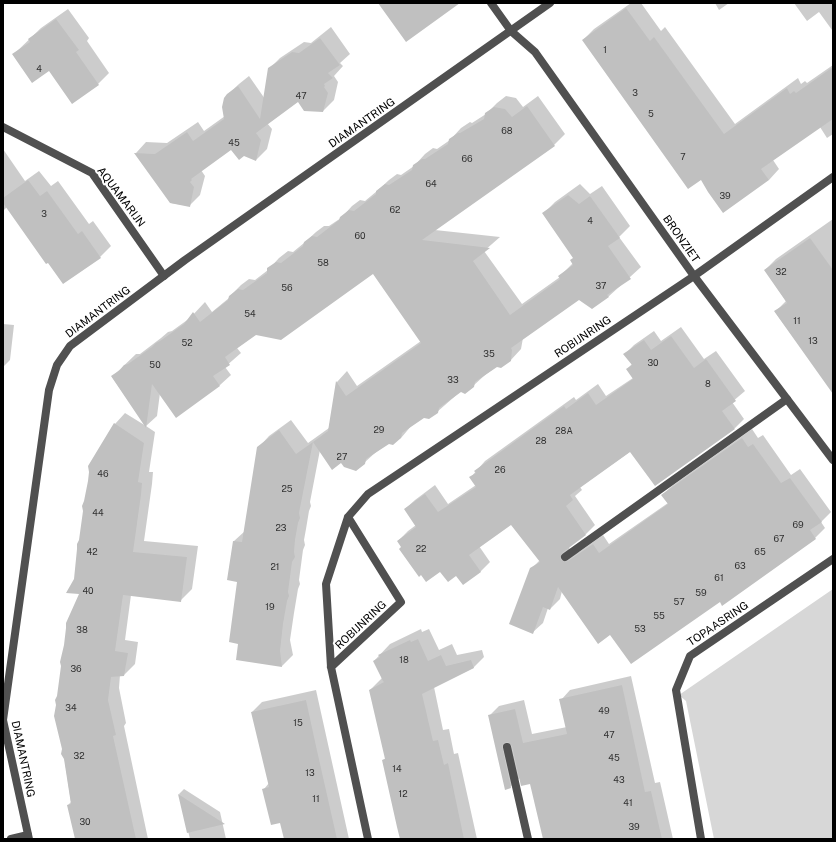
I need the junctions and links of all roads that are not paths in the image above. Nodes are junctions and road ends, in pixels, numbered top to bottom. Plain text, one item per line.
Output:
1 (490, 3) edge
2 (550, 3) edge
3 (511, 32) junction
4 (3, 127) edge
5 (833, 177) edge
6 (164, 276) junction
7 (694, 276) junction
8 (787, 399) junction
9 (833, 460) edge
10 (348, 517) junction
11 (565, 557) dead end
12 (833, 559) edge
13 (331, 667) junction
14 (507, 747) dead end
15 (29, 837) edge
16 (11, 839) edge
17 (368, 839) edge
18 (528, 839) edge
19 (701, 839) edge

1 - 3 street, BRONZIET
2 - 3 street, DIAMANTRING
3 - 6 street, DIAMANTRING
3 - 7 street, BRONZIET
4 - 6 street, AQUAMARIJN
5 - 7 street, ROBIJNRING
6 - 15 street, DIAMANTRING
7 - 8 street, BRONZIET
7 - 10 street, ROBIJNRING
8 - 9 street, BRONZIET
8 - 11 street
10 - 13 street, ROBIJNRING
10 - 13 street, ROBIJNRING
12 - 19 street, TOPAASRING
13 - 17 street, ROBIJNRING
14 - 18 street
15 - 16 street

